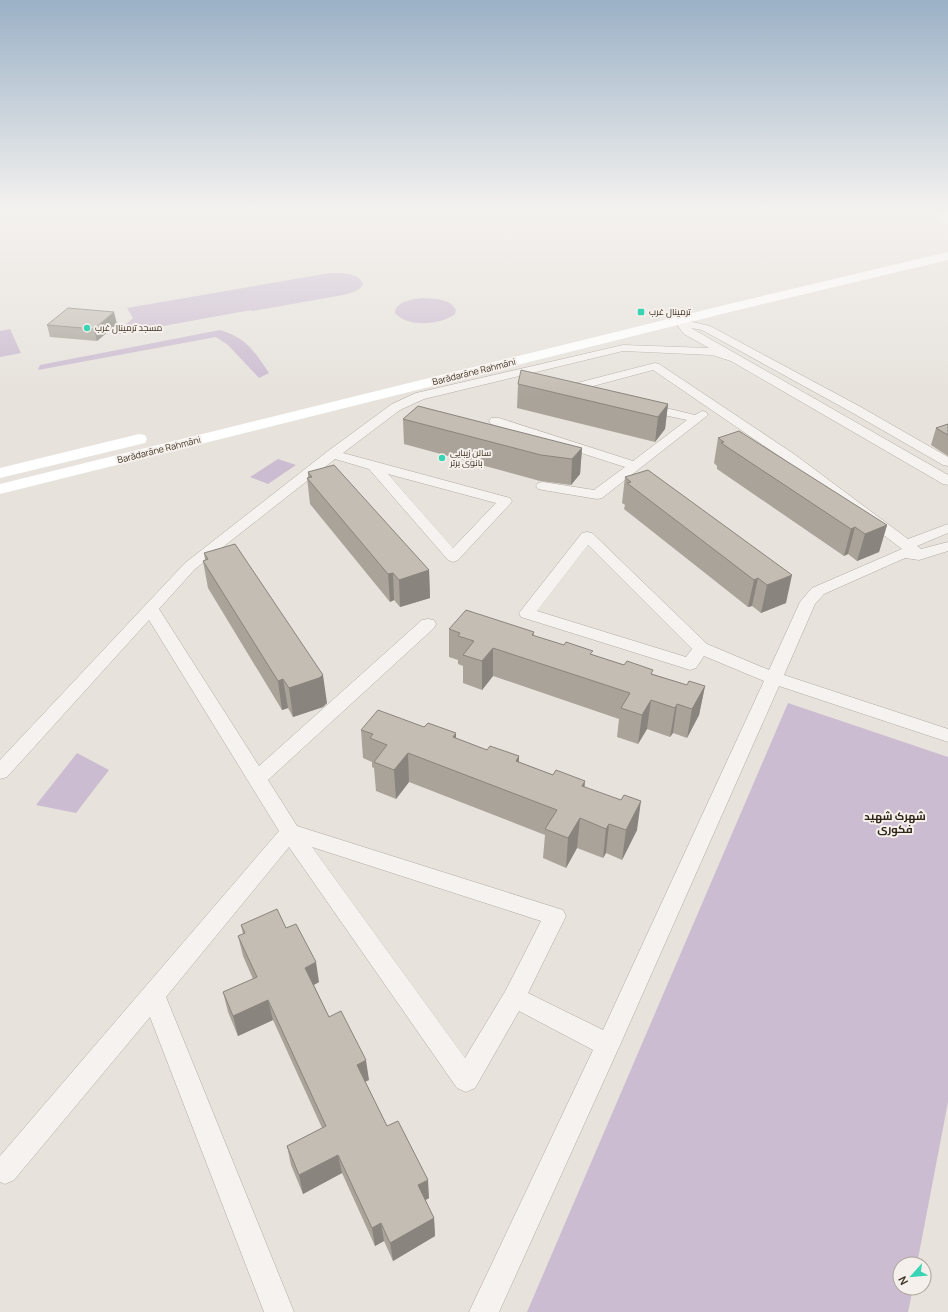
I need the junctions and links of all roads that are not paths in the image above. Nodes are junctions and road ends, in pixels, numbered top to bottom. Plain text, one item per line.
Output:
1 (835, 272) edge
2 (882, 272) edge
3 (680, 322) junction
4 (727, 339) junction
5 (708, 344) junction
6 (737, 359) junction
7 (592, 394) edge
8 (630, 403) edge
9 (714, 403) junction
10 (855, 409) junction
11 (837, 416) junction
12 (697, 419) junction
13 (495, 421) dead end
14 (196, 426) dead end
15 (150, 436) dead end
16 (333, 454) junction
17 (948, 462) edge
18 (374, 466) junction
19 (636, 466) junction
20 (0, 473) edge
21 (948, 481) edge
22 (543, 486) dead end
23 (0, 489) edge
24 (948, 528) edge
25 (948, 546) edge
26 (909, 551) junction
27 (150, 608) junction
28 (428, 624) dead end
29 (701, 648) junction
30 (773, 678) junction
31 (948, 736) edge
32 (0, 772) edge
33 (256, 779) junction
34 (290, 832) junction
35 (153, 995) junction
36 (514, 998) junction
37 (608, 1045) junction
38 (6, 1171) dead end
39 (278, 1312) edge
40 (484, 1312) edge

1 - 14 main road, Barādarāne Rahmāni
2 - 3 main road, Barādarāne Rahmāni
3 - 4 street
3 - 5 street
3 - 23 main road, Barādarāne Rahmāni
4 - 5 street
4 - 10 street
5 - 6 street
6 - 11 street
6 - 16 street
7 - 9 street
8 - 12 street
9 - 12 street
9 - 26 street
10 - 11 street
10 - 17 street
11 - 21 street
12 - 19 street
13 - 19 street
15 - 20 main road, Barādarāne Rahmāni
16 - 18 street
16 - 27 street
18 - 18 street
19 - 22 street
24 - 26 street
25 - 26 street
26 - 30 street
27 - 32 street
27 - 33 street
28 - 33 street
29 - 29 street
29 - 30 street
30 - 31 street
30 - 37 street
33 - 34 street
34 - 35 street
34 - 36 street
34 - 36 street
35 - 38 street
35 - 39 street
36 - 37 street
37 - 40 street

